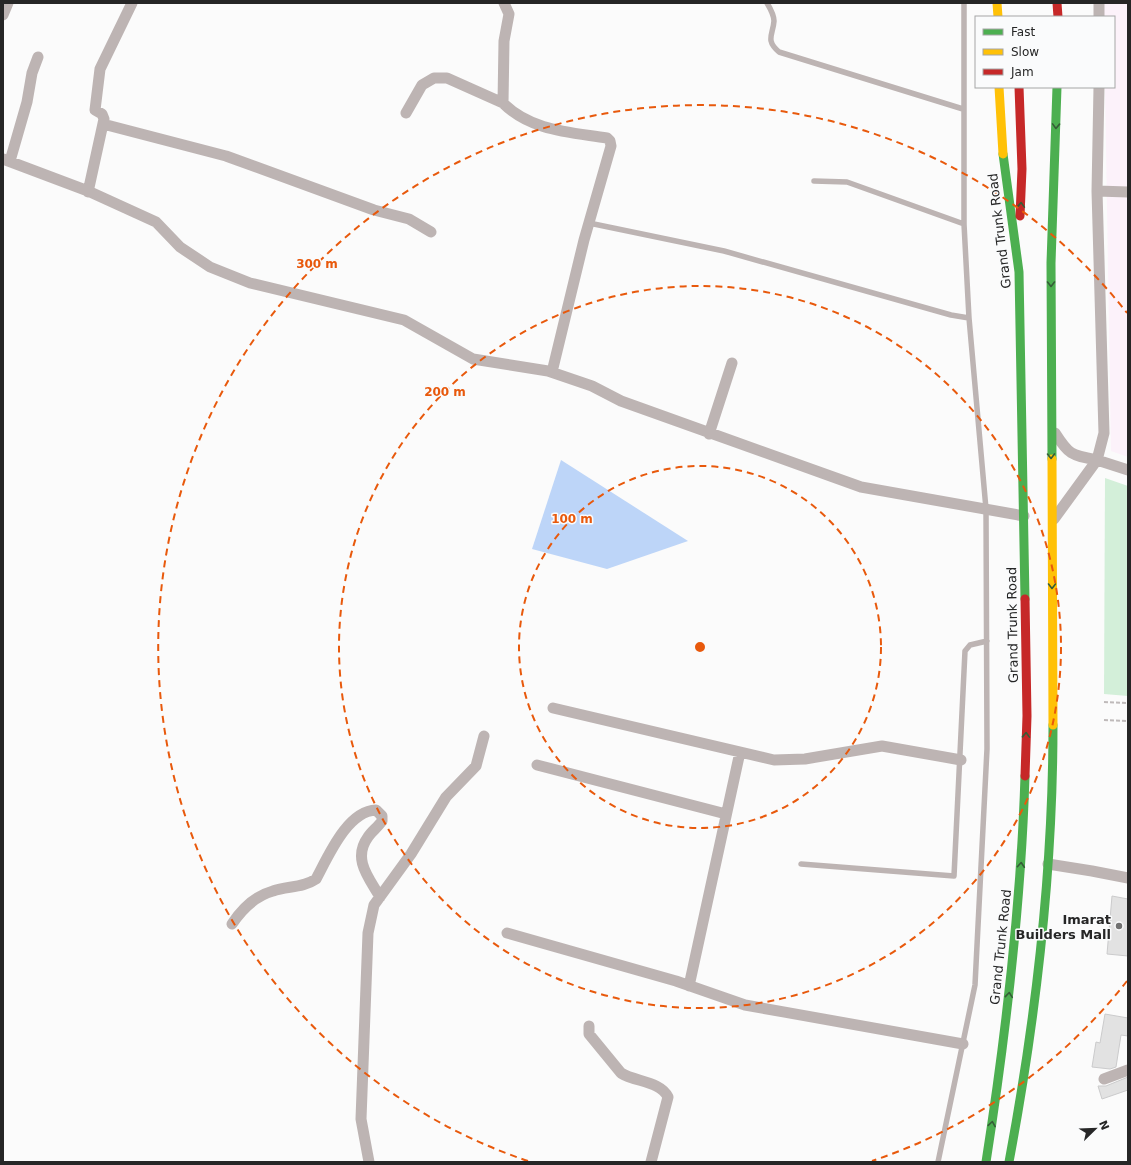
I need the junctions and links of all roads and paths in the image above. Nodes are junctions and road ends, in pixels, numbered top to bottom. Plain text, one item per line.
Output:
1 (8, 3) edge
2 (132, 3) edge
3 (504, 3) edge
4 (767, 3) edge
5 (964, 3) edge
6 (997, 3) edge
7 (1057, 3) edge
8 (1100, 3) edge
9 (3, 15) edge
10 (998, 16) edge
11 (1058, 16) edge
12 (1099, 16) edge
13 (38, 56) dead end
14 (999, 88) edge
15 (1019, 88) edge
16 (1048, 88) edge
17 (1057, 88) edge
18 (1099, 88) edge
19 (503, 103) junction
20 (963, 108) junction
21 (406, 113) dead end
22 (103, 124) junction
23 (6, 160) edge
24 (814, 180) dead end
25 (1098, 191) junction
26 (88, 192) junction
27 (1128, 192) edge
28 (589, 223) junction
29 (964, 224) junction
30 (431, 232) dead end
31 (1051, 263) junction
32 (1018, 272) junction
33 (969, 318) junction
34 (732, 363) dead end
35 (552, 372) junction
36 (1050, 424) junction
37 (709, 434) junction
38 (1097, 460) junction
39 (1128, 470) edge
40 (986, 509) junction
41 (1024, 516) junction
42 (1051, 522) junction
43 (986, 641) junction
44 (1104, 702) dead end
45 (1128, 703) edge
46 (553, 708) dead end
47 (1104, 720) dead end
48 (1128, 720) edge
49 (484, 736) dead end
50 (740, 752) junction
51 (961, 760) junction
52 (537, 765) dead end
53 (726, 814) junction
54 (801, 864) dead end
55 (1048, 864) junction
56 (1128, 878) edge
57 (380, 897) junction
58 (232, 924) dead end
59 (507, 933) dead end
60 (689, 986) junction
61 (588, 1026) dead end
62 (963, 1044) junction
63 (1128, 1070) edge
64 (1104, 1079) dead end
65 (369, 1162) edge
66 (651, 1162) edge
67 (938, 1162) edge
68 (986, 1162) edge
69 (1009, 1162) edge

1 - 9 street
2 - 22 street
3 - 19 street
4 - 20 lane
5 - 20 lane
6 - 10 highway
7 - 11 highway
8 - 12 street
13 - 23 street
14 - 32 highway, Grand Trunk Road
32 -> 15 highway
16 - 31 highway
17 -> 31 highway
18 - 25 street
19 - 21 street
19 - 28 street
20 - 29 lane
22 - 26 street
22 - 30 street
23 - 26 street
24 - 29 lane
25 - 27 street
25 - 38 street
26 - 35 street
28 - 33 lane
28 - 35 street
29 - 33 lane
31 -> 36 highway
32 - 41 highway, Grand Trunk Road
33 - 40 lane
34 - 37 street
35 - 37 street
36 - 38 street
36 -> 42 highway
37 - 40 street
38 - 39 street
38 - 42 street
40 - 41 street
40 - 43 lane
68 -> 41 highway, Grand Trunk Road
42 -> 55 highway
43 - 51 lane
43 - 62 lane
44 - 45 path
46 - 50 street
47 - 48 path
49 - 57 street
50 - 51 street
50 - 53 street
51 - 54 lane
52 - 53 street
53 - 60 street
55 - 56 street
55 - 69 highway
57 - 58 street
57 - 65 street
59 - 60 street
60 - 62 street
61 - 66 street
62 - 67 lane
63 - 64 street

